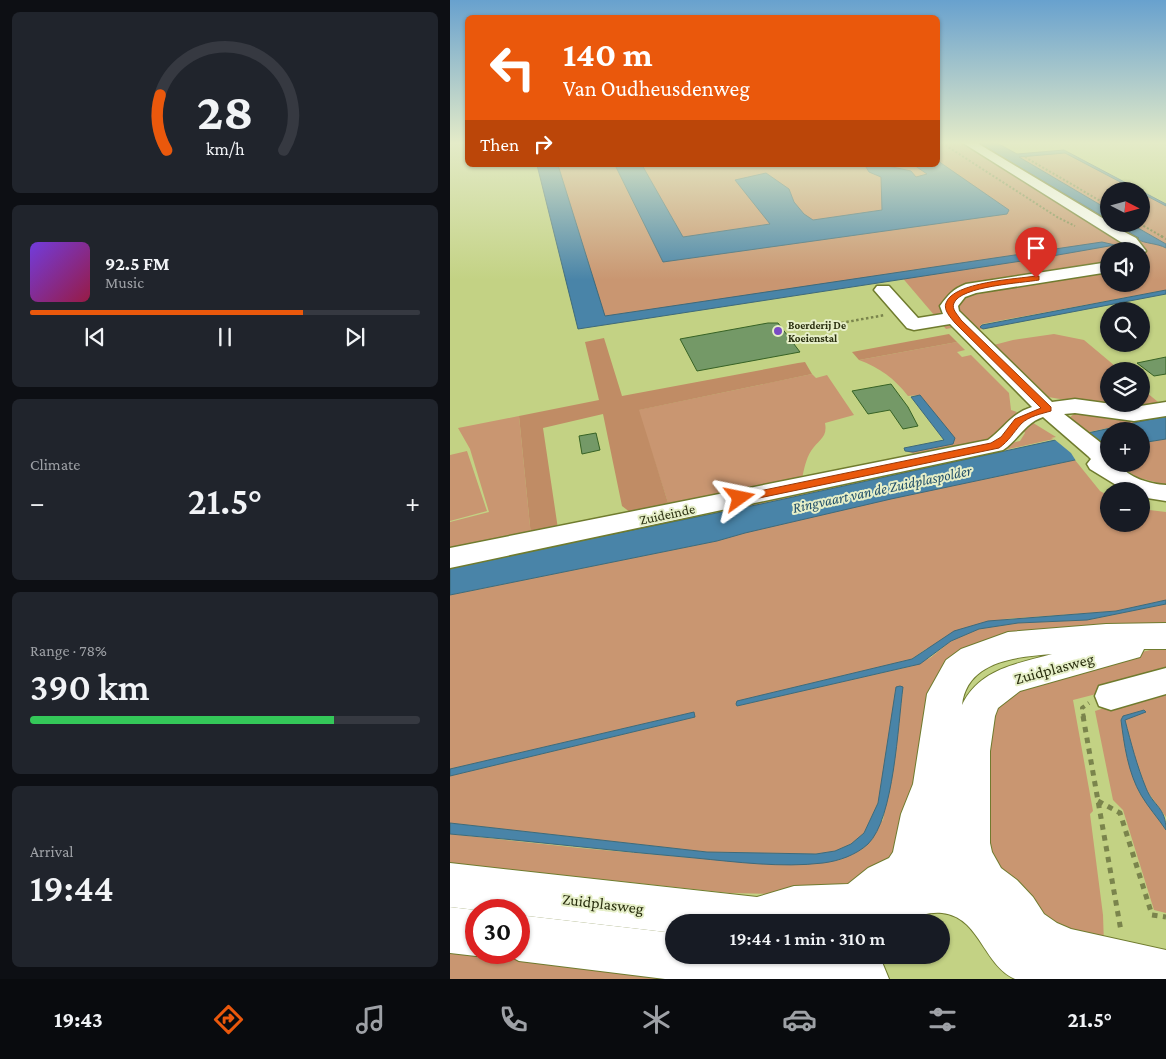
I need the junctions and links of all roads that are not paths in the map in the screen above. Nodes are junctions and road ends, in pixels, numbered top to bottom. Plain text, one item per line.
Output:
1 (1044, 189) edge
2 (1131, 242) edge
3 (1100, 268) edge
4 (883, 290) dead end
5 (954, 318) junction
6 (1166, 409) edge
7 (1064, 425) junction
8 (1166, 493) edge
9 (450, 558) edge
10 (1166, 636) edge
11 (1166, 681) edge
12 (1112, 696) road end
13 (917, 878) junction
14 (985, 882) junction
15 (450, 886) edge
16 (695, 914) edge
17 (774, 914) edge
18 (853, 914) edge
19 (888, 914) edge
20 (450, 930) edge
21 (465, 932) edge
22 (530, 939) edge
23 (1036, 958) edge
24 (854, 964) edge
25 (772, 972) edge
26 (1166, 974) edge
27 (1106, 979) edge

1 - 2 street
3 - 5 street
4 - 5 street
5 - 7 street
6 - 7 street, Zuideinde
7 - 8 street
7 - 9 street, Zuideinde
10 - 13 main road, Zuidplasweg
10 - 14 main road, Zuidplasweg
11 - 12 street
13 - 14 main road
13 - 19 main road
13 - 23 main road
14 - 23 main road
15 - 16 main road, Zuidplasweg
17 - 18 main road, Zuidplasweg
20 - 21 main road
22 - 25 main road
23 - 26 main road
23 - 27 main road
24 - 25 main road

